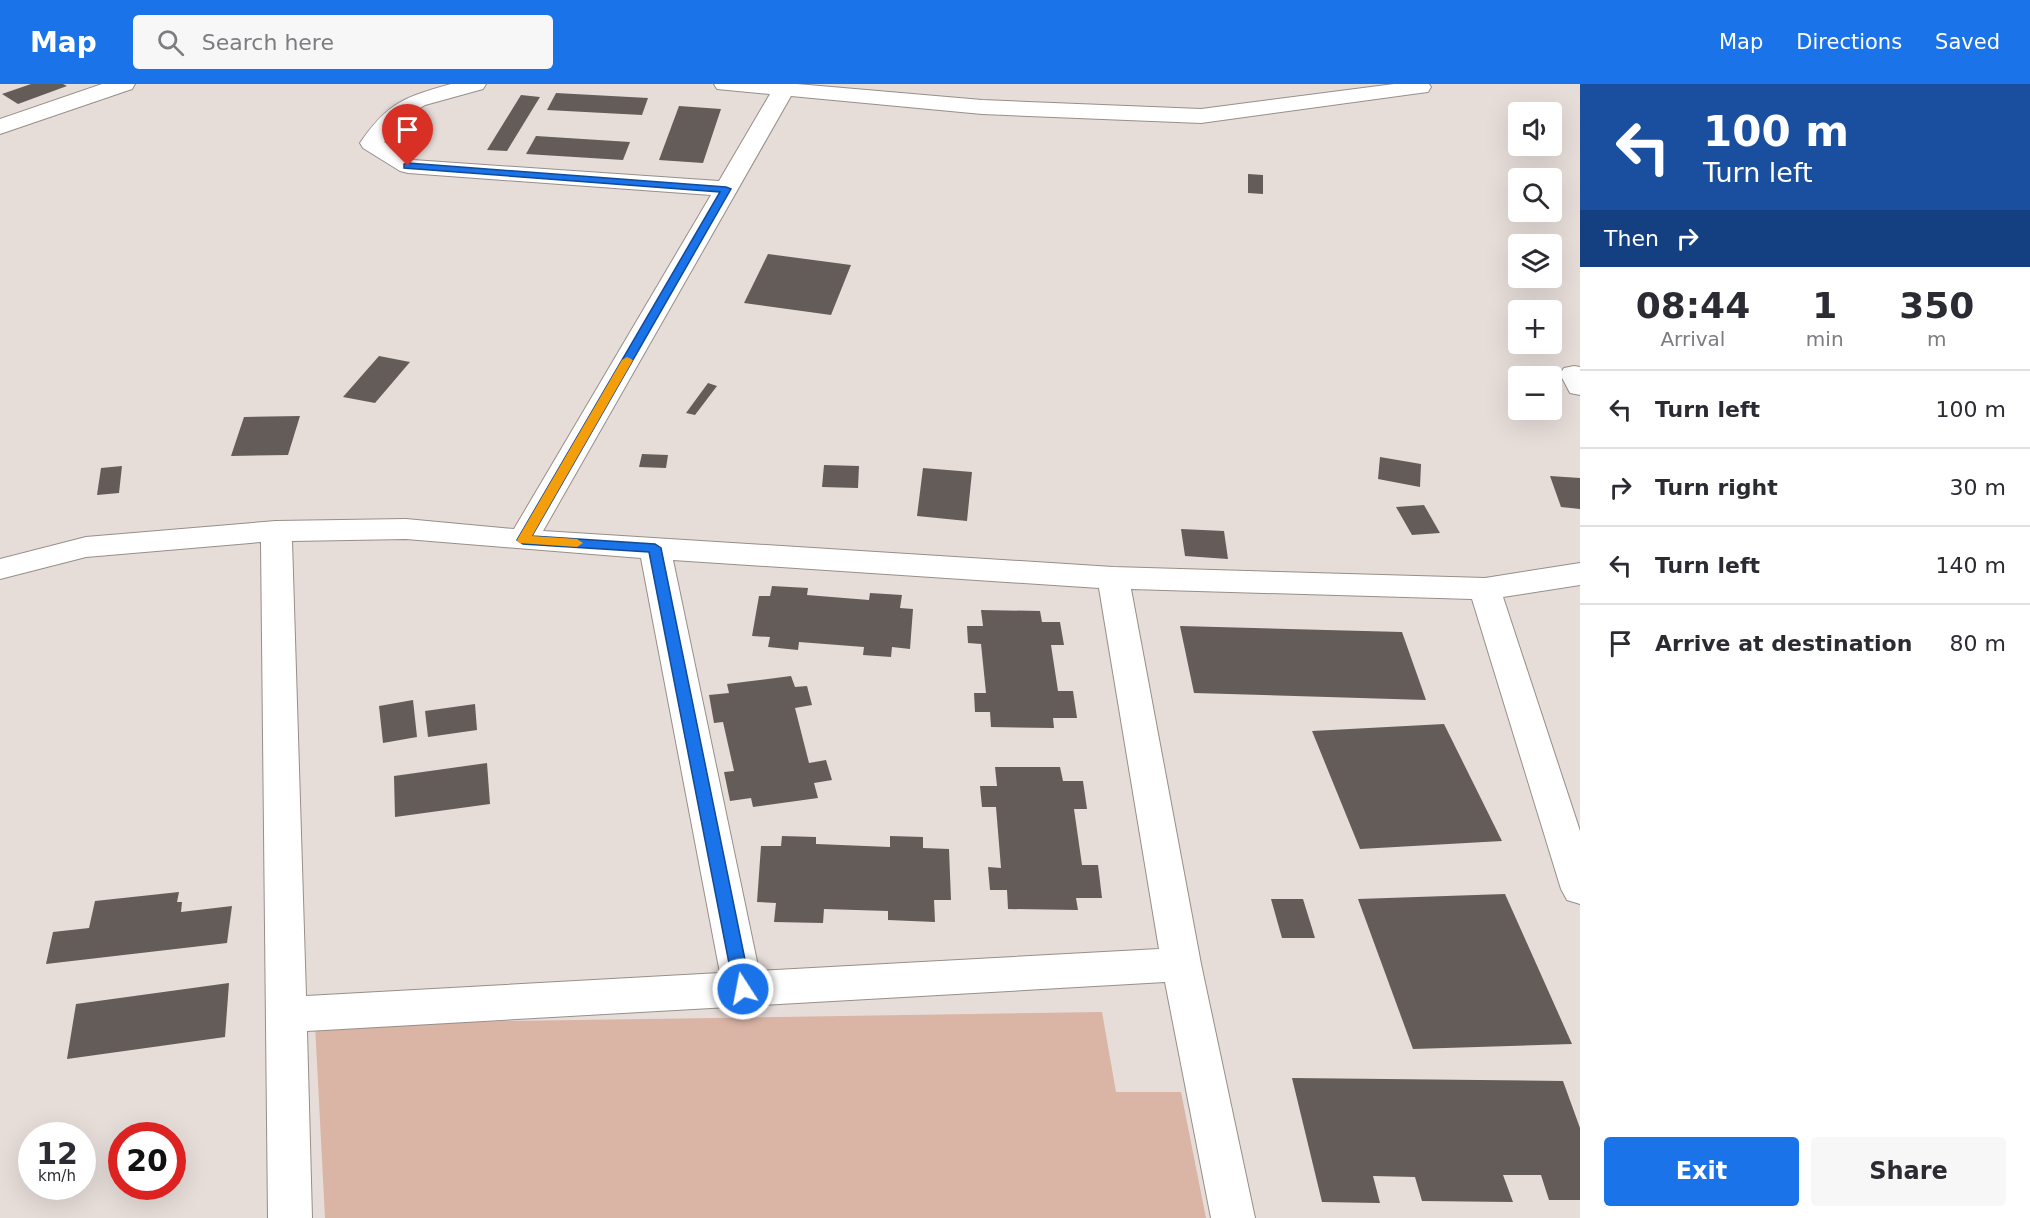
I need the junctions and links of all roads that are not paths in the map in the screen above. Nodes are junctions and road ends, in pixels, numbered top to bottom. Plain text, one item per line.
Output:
1 (124, 84) edge
2 (475, 84) edge
3 (725, 84) edge
4 (1420, 87) dead end
5 (784, 89) junction
6 (0, 127) edge
7 (726, 189) junction
8 (276, 531) junction
9 (523, 540) junction
10 (655, 548) junction
11 (0, 569) edge
12 (1580, 574) edge
13 (1113, 578) junction
14 (1485, 589) junction
15 (1580, 889) edge
16 (1180, 964) junction
17 (743, 989) junction
18 (286, 1015) junction
19 (290, 1218) edge
20 (1233, 1218) edge

1 - 6 street
2 - 7 street
3 - 5 street
4 - 5 street
5 - 7 street
7 - 9 street
8 - 9 street
8 - 11 street
8 - 18 street
9 - 10 street
10 - 13 street
10 - 17 street
12 - 14 street
13 - 14 street
13 - 16 street
14 - 15 street
16 - 17 street
16 - 20 street
17 - 18 street
18 - 19 street

